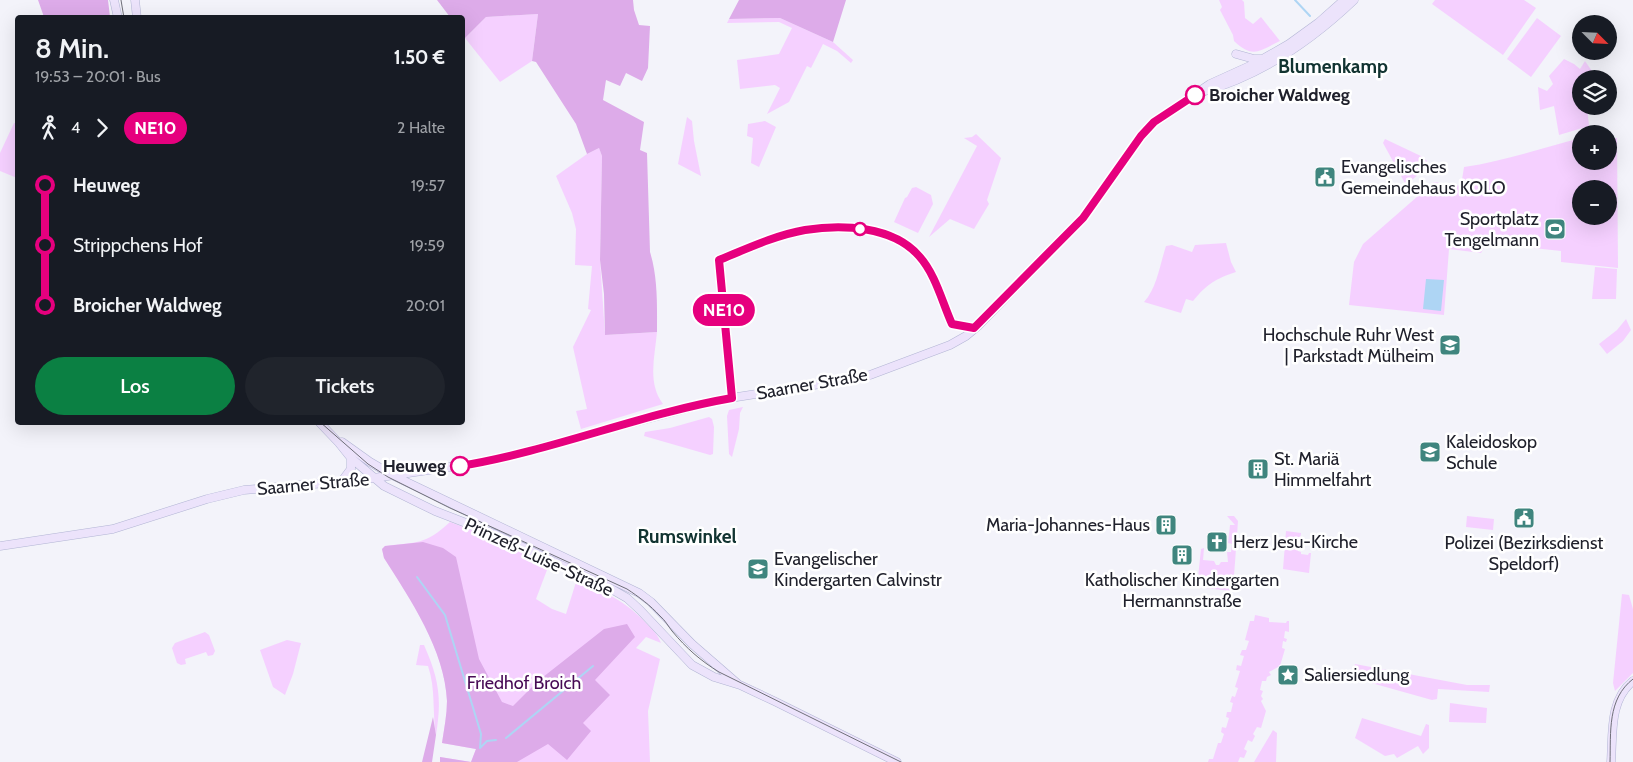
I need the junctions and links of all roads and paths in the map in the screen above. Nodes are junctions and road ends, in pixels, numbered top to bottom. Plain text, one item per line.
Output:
1 (114, 0) edge
2 (135, 0) edge
3 (1344, 0) edge
4 (1354, 0) edge
5 (117, 15) edge
6 (137, 15) edge
7 (1236, 54) dead end
8 (1265, 59) junction
9 (1198, 93) junction
10 (321, 425) edge
11 (332, 435) junction
12 (351, 458) junction
13 (394, 476) junction
14 (374, 478) junction
15 (342, 481) junction
16 (0, 546) edge
17 (1633, 681) edge
18 (740, 685) junction
19 (897, 762) edge
20 (1611, 762) edge

1 - 5 main road
2 - 6 main road
3 - 8 main road, Saarner Straße
4 - 9 main road, Saarner Straße
7 - 8 main road
8 - 9 main road, Saarner Straße
9 - 13 main road, Saarner Straße
10 - 11 main road
11 - 12 main road, Prinzeß-Luise-Straße
11 - 13 main road, Prinzeß-Luise-Straße
12 - 14 main road, Prinzeß-Luise-Straße
12 - 15 main road
13 - 14 main road, Saarner Straße
13 - 18 main road, Prinzeß-Luise-Straße
14 - 15 main road, Saarner Straße
14 - 18 main road, Prinzeß-Luise-Straße
15 - 16 main road, Saarner Straße
17 - 20 main road
18 - 19 main road, Prinzeß-Luise-Straße

